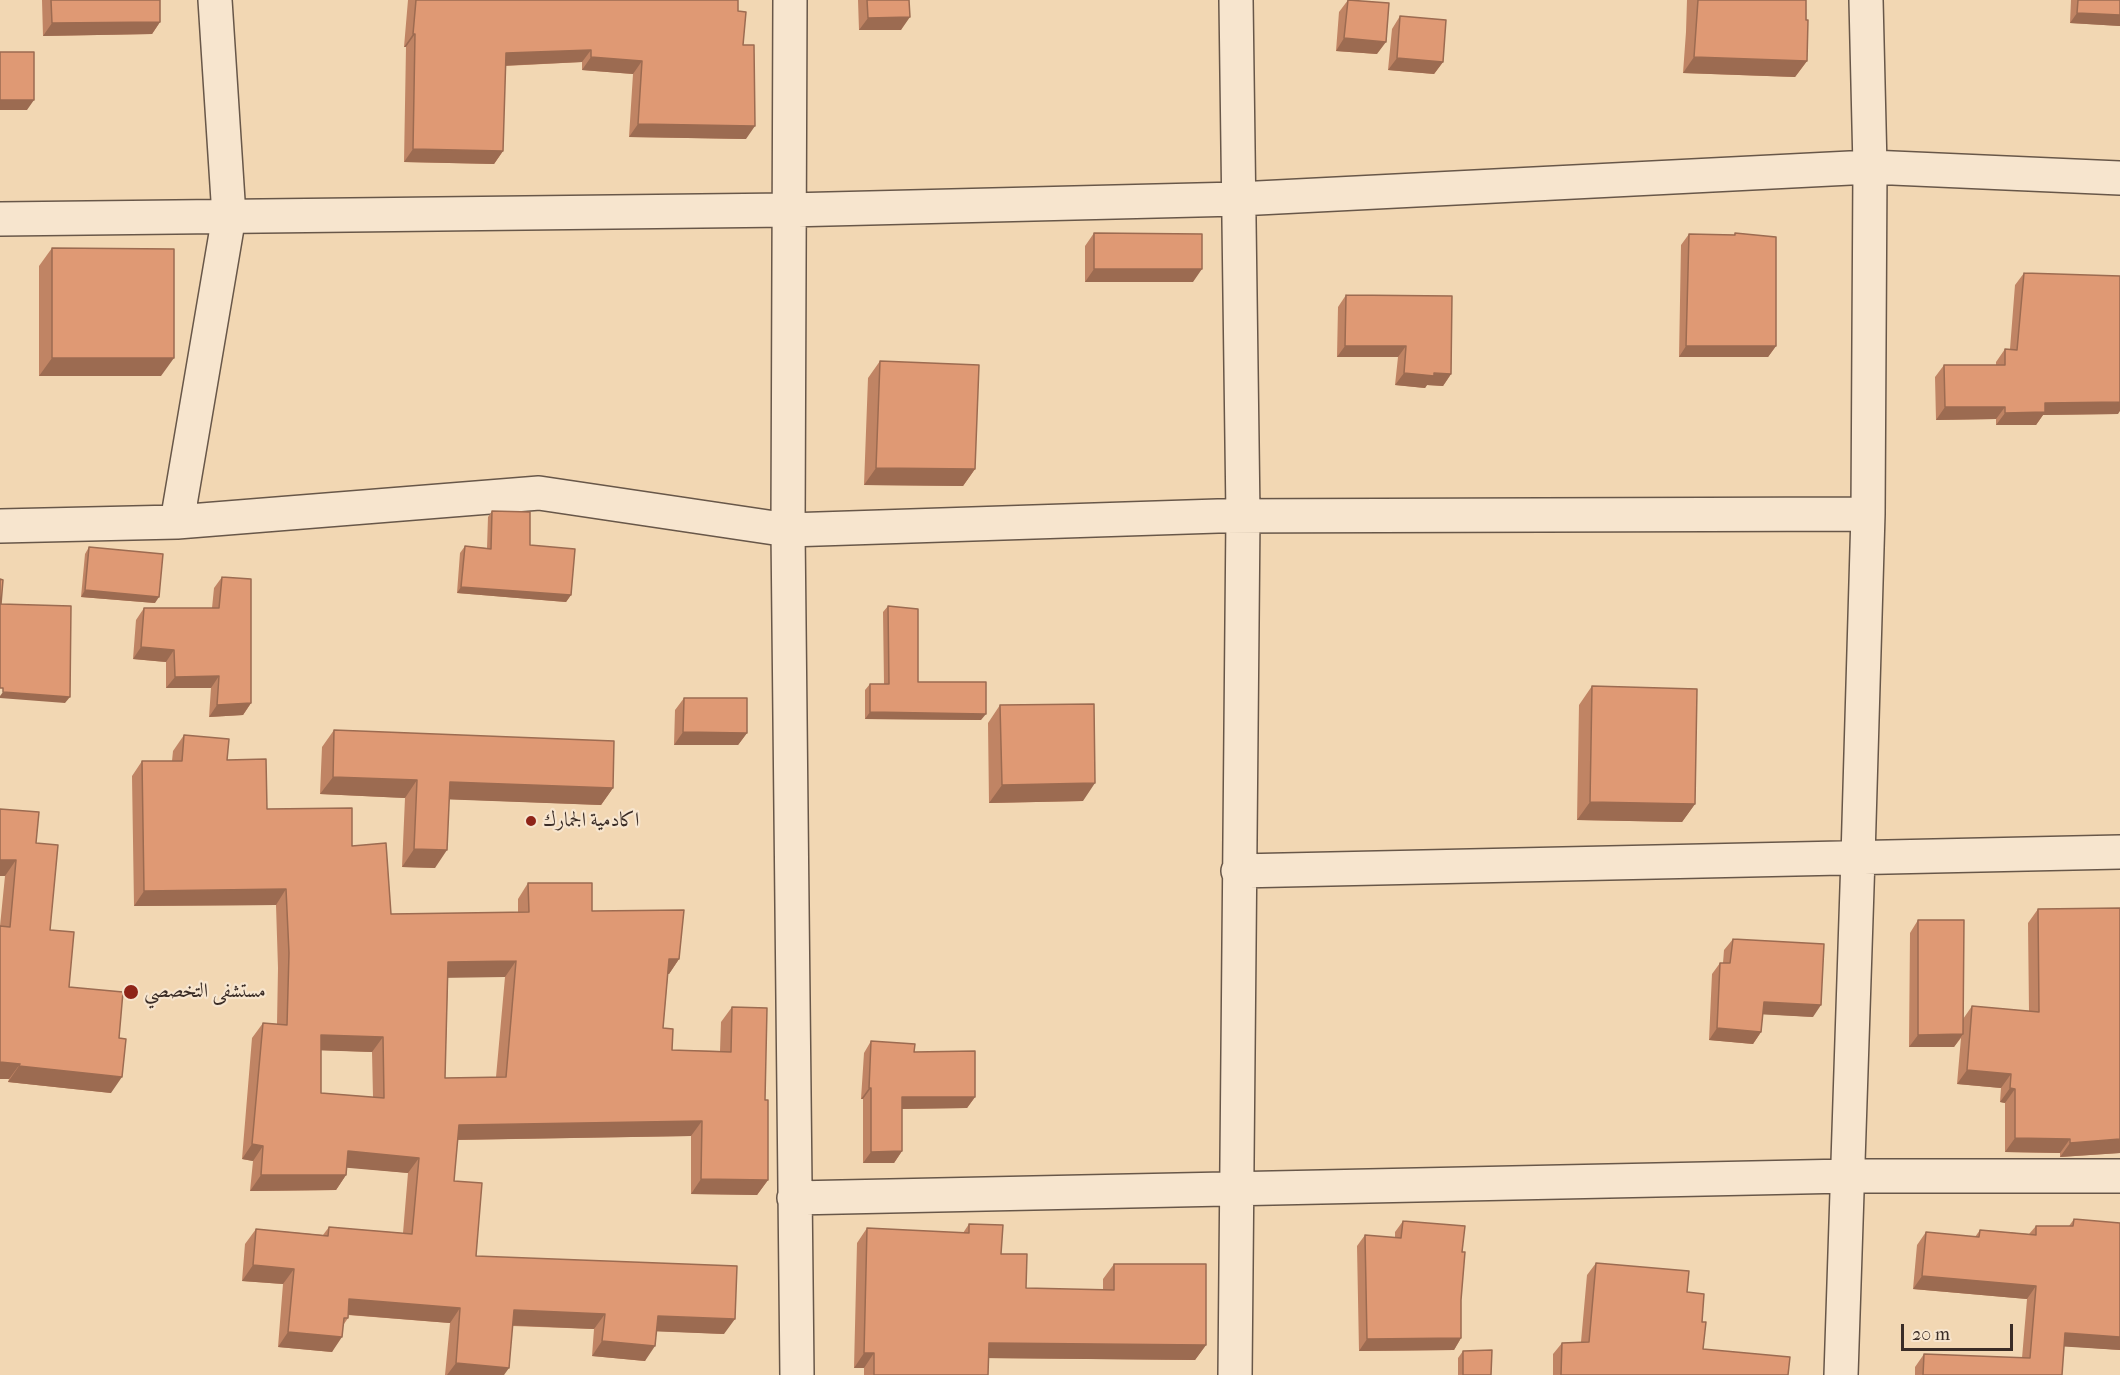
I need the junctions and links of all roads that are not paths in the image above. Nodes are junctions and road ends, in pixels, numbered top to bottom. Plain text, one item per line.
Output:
1 (215, 0) edge
2 (790, 0) edge
3 (1236, 0) edge
4 (1866, 0) edge
5 (1870, 167) junction
6 (2120, 178) edge
7 (1238, 199) junction
8 (788, 210) junction
9 (229, 216) junction
10 (0, 219) edge
11 (1868, 514) junction
12 (1243, 515) junction
13 (177, 522) junction
14 (0, 526) edge
15 (788, 530) junction
16 (2120, 852) edge
17 (1858, 857) junction
18 (1238, 871) junction
19 (1848, 1176) junction
20 (2120, 1176) edge
21 (1236, 1191) junction
22 (794, 1198) junction
23 (797, 1375) edge
24 (1235, 1375) edge
25 (1840, 1375) edge

1 - 9 street
2 - 8 street
3 - 7 street
4 - 5 street
5 - 6 street
5 - 7 street
5 - 11 street
7 - 8 street
7 - 12 street
8 - 9 street
8 - 15 street
9 - 10 street
9 - 13 street
11 - 12 street
11 - 17 street
12 - 15 street
12 - 18 street
13 - 14 street
13 - 15 street
15 - 22 street
16 - 17 street
17 - 18 street
17 - 19 street
18 - 21 street
19 - 20 street
19 - 21 street
19 - 25 street
21 - 22 street
21 - 24 street
22 - 23 street

